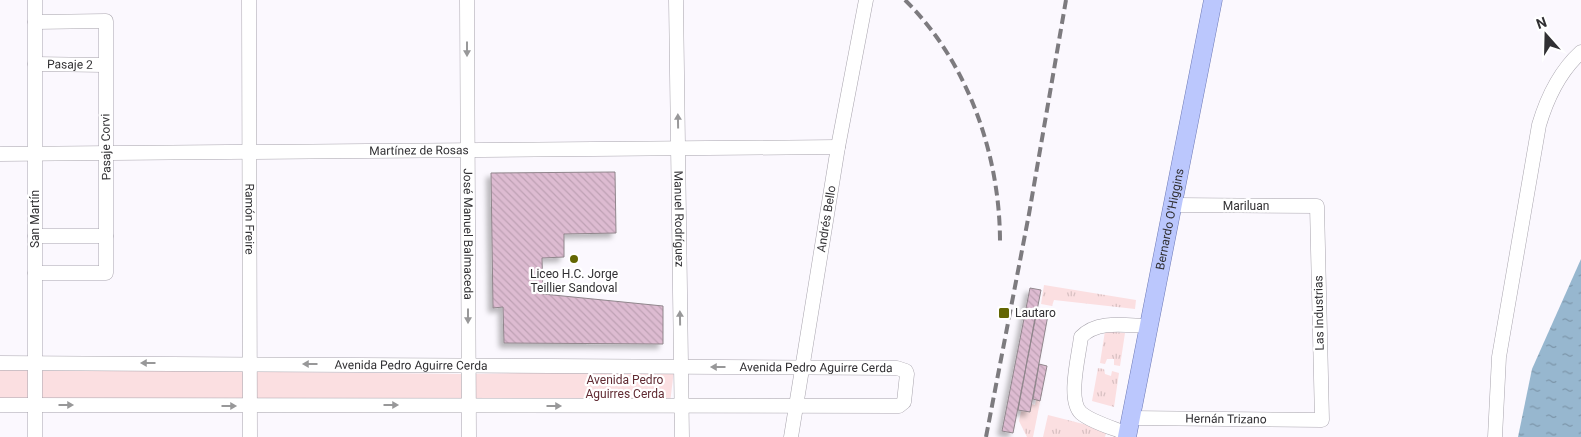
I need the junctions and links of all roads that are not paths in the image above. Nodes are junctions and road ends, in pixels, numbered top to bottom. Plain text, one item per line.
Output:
1 (35, 0) edge
2 (248, 0) edge
3 (467, 0) edge
4 (676, 0) edge
5 (866, 0) edge
6 (1213, 0) edge
7 (35, 22) junction
8 (1581, 52) edge
9 (35, 64) junction
10 (104, 65) junction
11 (838, 147) junction
12 (678, 148) junction
13 (468, 150) junction
14 (249, 151) junction
15 (0, 154) edge
16 (35, 154) junction
17 (106, 154) junction
18 (1175, 205) junction
19 (1317, 206) joint
20 (35, 236) junction
21 (106, 236) junction
22 (35, 273) junction
23 (1150, 326) junction
24 (0, 363) edge
25 (35, 363) junction
26 (250, 364) junction
27 (469, 365) junction
28 (680, 367) junction
29 (802, 367) junction
30 (0, 405) edge
31 (35, 405) junction
32 (250, 406) junction
33 (469, 406) junction
34 (682, 406) junction
35 (796, 406) junction
36 (1322, 420) joint
37 (1129, 429) edge
38 (35, 437) edge
39 (250, 437) edge
40 (469, 437) edge
41 (682, 437) edge
42 (791, 437) edge
43 (1495, 437) edge

1 - 7 street, San Martín
2 - 14 street, Ramón Freire
3 -> 13 street, José Manuel Balmaceda
12 -> 4 street, Manuel Rodríguez
5 - 11 street, Andrés Bello
6 - 18 main road, Bernardo O'Higgins
7 - 9 street, San Martín
7 - 10 street, Pasaje Corvi
8 - 43 street
9 - 10 street, Pasaje 2
9 - 16 street, San Martín
10 - 17 street, Pasaje Corvi
11 - 12 street, Martínez de Rosas
11 - 29 street, Andrés Bello
12 - 13 street, Martínez de Rosas
28 -> 12 street, Manuel Rodríguez
13 - 14 street, Martínez de Rosas
13 -> 27 street, José Manuel Balmaceda
14 - 17 street, Martínez de Rosas
14 - 26 street, Ramón Freire
15 - 16 street, Martínez de Rosas
16 - 17 street, Martínez de Rosas
16 - 20 street, San Martín
17 - 21 street, Pasaje Corvi
18 - 19 street, Mariluan
18 - 23 main road, Bernardo O'Higgins
19 - 36 street, Las Industrias
20 - 21 street
20 - 22 street, San Martín
21 - 22 street, Pasaje Corvi
22 - 25 street, San Martín
23 - 37 main road, Bernardo O'Higgins
23 - 37 street
24 - 25 street, Avenida Pedro Aguirre Cerda
26 -> 25 street, Avenida Pedro Aguirre Cerda
25 - 31 street, San Martín
27 -> 26 street, Avenida Pedro Aguirre Cerda
26 - 32 street, Ramón Freire
27 - 28 street, Avenida Pedro Aguirre Cerda
27 - 33 street, José Manuel Balmaceda
29 -> 28 street, Avenida Pedro Aguirre Cerda
28 - 34 street, Manuel Rodríguez
29 - 35 street, Andrés Bello
29 - 35 street, Avenida Pedro Aguirre Cerda
30 - 31 street, Avenida Pedro Aguirre Cerda
31 -> 32 street, Avenida Pedro Aguirre Cerda
31 - 38 street, San Martín
32 -> 33 street, Avenida Pedro Aguirre Cerda
32 - 39 street, Ramón Freire
33 -> 34 street, Avenida Pedro Aguirre Cerda
33 - 40 street, José Manuel Balmaceda
34 - 35 street, Avenida Pedro Aguirre Cerda
34 - 41 street, Manuel Rodríguez
35 - 42 street, Andrés Bello
36 - 37 street, Hernán Trizano

